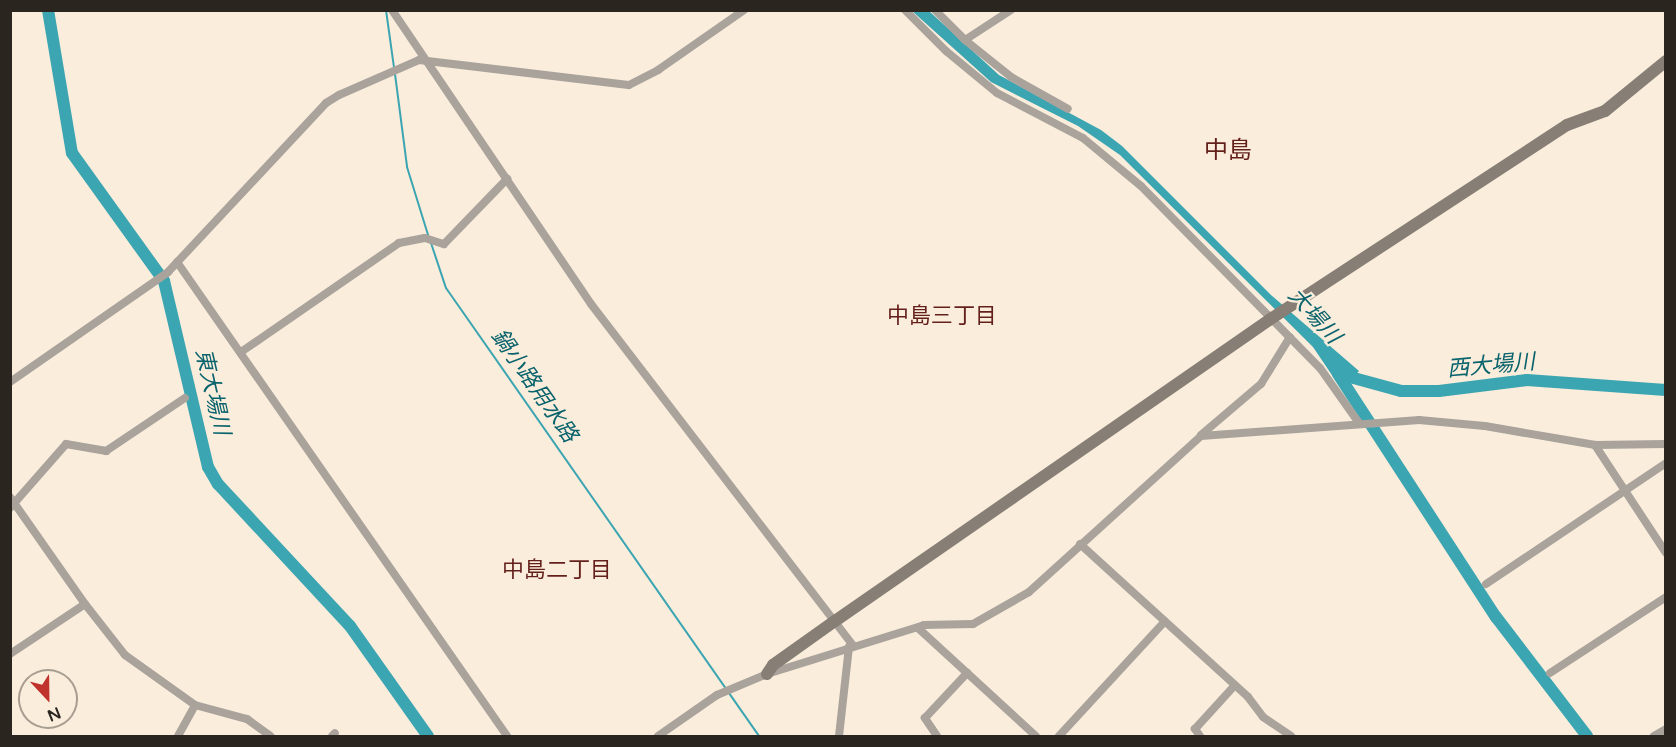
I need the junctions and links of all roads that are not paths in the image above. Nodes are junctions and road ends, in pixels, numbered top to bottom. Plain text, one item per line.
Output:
1 (392, 10) edge
2 (744, 10) edge
3 (905, 10) edge
4 (935, 10) edge
5 (1011, 10) edge
6 (964, 40) junction
7 (427, 61) junction
8 (1665, 61) edge
9 (1068, 109) dead end
10 (507, 179) junction
11 (177, 262) junction
12 (1271, 319) junction
13 (1290, 337) junction
14 (241, 352) junction
15 (10, 382) edge
16 (185, 398) dead end
17 (1359, 423) junction
18 (1201, 436) junction
19 (1595, 444) junction
20 (1665, 444) edge
21 (1665, 463) edge
22 (1625, 491) junction
23 (12, 503) edge
24 (1080, 544) junction
25 (1665, 553) edge
26 (1486, 584) dead end
27 (1665, 597) edge
28 (85, 604) junction
29 (835, 621) junction
30 (1165, 621) junction
31 (918, 628) junction
32 (851, 646) junction
33 (10, 654) edge
34 (967, 673) junction
35 (1550, 673) dead end
36 (767, 674) junction
37 (1235, 685) junction
38 (195, 705) junction
39 (1665, 729) edge
40 (178, 736) edge
41 (270, 736) edge
42 (507, 736) edge
43 (658, 736) edge
44 (839, 736) edge
45 (936, 736) edge
46 (1036, 736) edge
47 (1059, 736) edge
48 (1200, 736) edge
49 (1291, 736) edge
50 (1654, 736) edge

1 - 7 street
2 - 7 street
3 - 12 street
4 - 6 street
5 - 6 street
6 - 9 street
7 - 10 street
7 - 11 street
8 - 12 street
10 - 14 street
10 - 29 street
11 - 14 street
11 - 15 street
12 - 13 street
12 - 29 street
13 - 17 street
13 - 18 street
14 - 42 street
16 - 23 street
17 - 18 street
17 - 19 street
18 - 24 street
19 - 20 street
19 - 22 street
21 - 22 street
22 - 25 street
22 - 26 street
23 - 28 street
24 - 30 street
24 - 31 street
27 - 35 street
28 - 33 street
28 - 38 street
29 - 32 street
29 - 36 street
30 - 37 street
30 - 47 street
31 - 32 street
31 - 34 street
32 - 36 street
32 - 44 street
34 - 45 street
34 - 46 street
36 - 43 street
37 - 48 street
37 - 49 street
38 - 40 street
38 - 41 street
39 - 50 street

